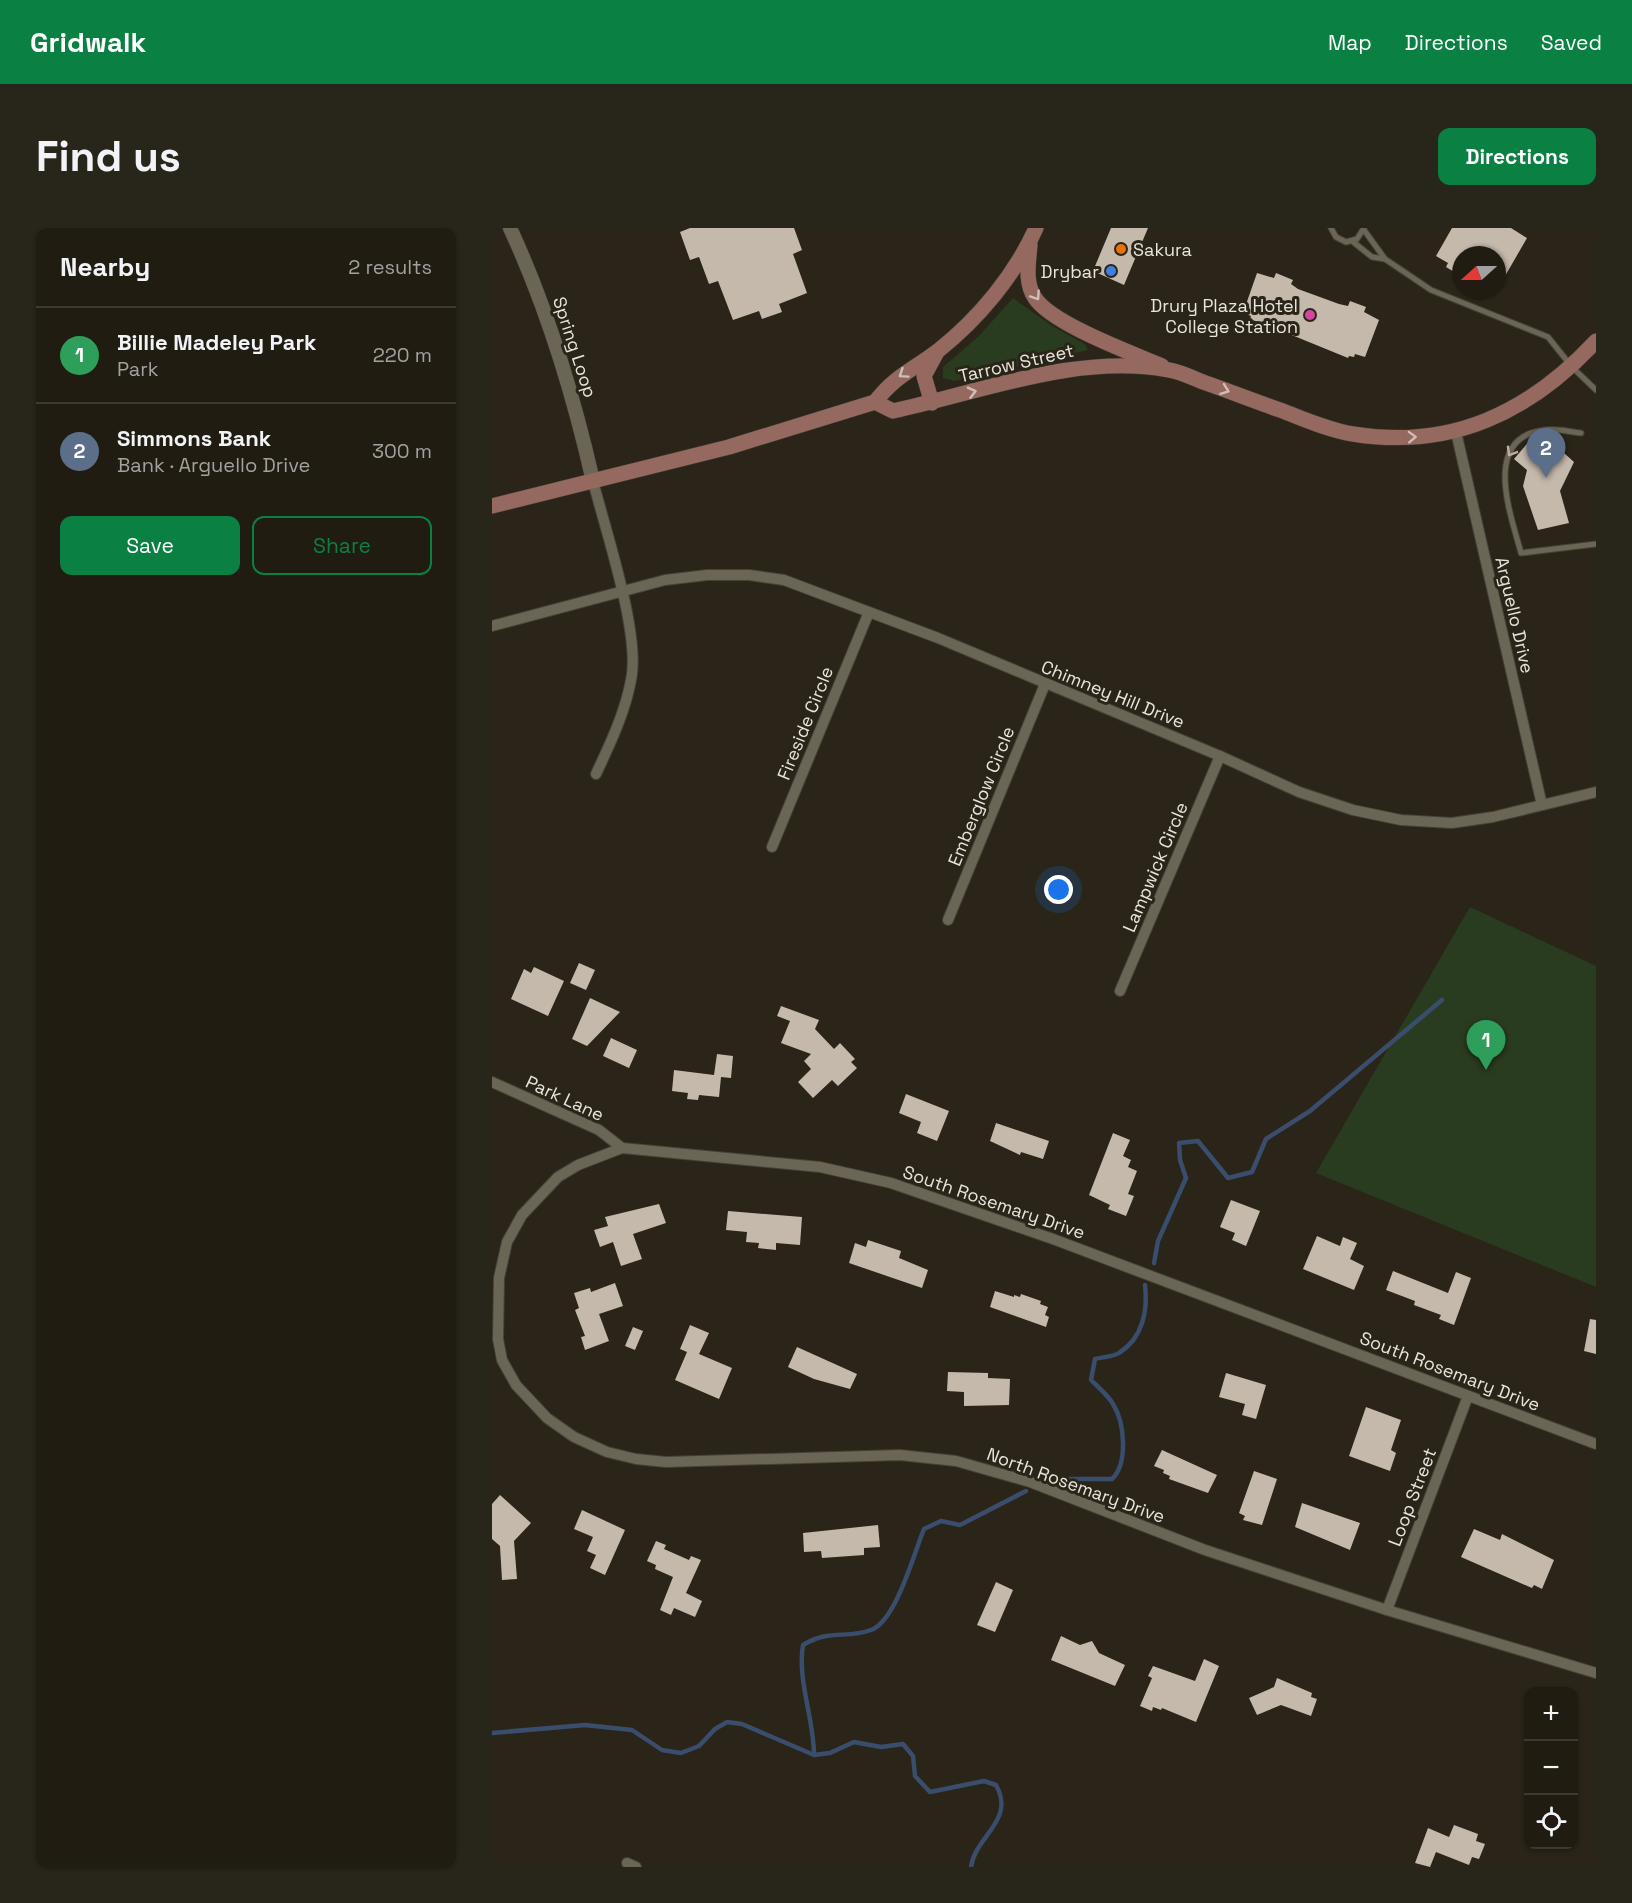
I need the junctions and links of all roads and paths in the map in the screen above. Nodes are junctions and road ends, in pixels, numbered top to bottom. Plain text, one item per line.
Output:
1 (510, 228) edge
2 (1330, 229) edge
3 (1364, 229) edge
4 (1033, 234) edge
5 (1352, 241) junction
6 (1384, 259) junction
7 (1596, 341) edge
8 (937, 351) junction
9 (1572, 367) junction
10 (1170, 370) junction
11 (1596, 390) edge
12 (875, 402) junction
13 (932, 403) junction
14 (1456, 432) junction
15 (1581, 434) dead end
16 (593, 481) junction
17 (492, 506) edge
18 (1596, 544) edge
19 (621, 591) junction
20 (869, 612) junction
21 (492, 626) edge
22 (1045, 684) junction
23 (1220, 756) junction
24 (596, 774) dead end
25 (1596, 792) edge
26 (1542, 805) junction
27 (772, 847) dead end
28 (948, 920) dead end
29 (1120, 991) dead end
30 (492, 1082) edge
31 (622, 1148) junction
32 (497, 1362) edge
33 (1468, 1396) junction
34 (1596, 1444) edge
35 (1387, 1610) junction
36 (1596, 1673) edge

1 - 16 street, Spring Loop
2 - 5 lane
3 - 5 lane
3 - 6 lane
4 - 8 main road
4 -> 10 main road
5 - 6 lane
6 - 9 lane
7 - 9 main road, Tarrow Street
8 -> 12 main road
8 - 13 main road
9 - 11 lane
9 - 14 main road, Tarrow Street
13 -> 10 main road, Tarrow Street
10 -> 14 main road, Tarrow Street
12 - 13 main road, Tarrow Street
12 - 16 main road
14 - 26 street, Arguello Drive
15 -> 18 lane
16 - 17 main road
16 - 19 street
19 - 20 street, Chimney Hill Drive
19 - 21 street, Chimney Hill Drive
19 - 24 street
20 - 22 street, Chimney Hill Drive
20 - 27 street, Fireside Circle
22 - 23 street, Chimney Hill Drive
22 - 28 street, Emberglow Circle
23 - 26 street, Chimney Hill Drive
23 - 29 street, Lampwick Circle
25 - 26 street, Chimney Hill Drive
30 - 31 street, Park Lane
31 - 32 street, South Rosemary Drive
31 - 33 street, South Rosemary Drive
32 - 35 street, North Rosemary Drive
33 - 34 street, South Rosemary Drive
33 - 35 street, Loop Street
35 - 36 street, North Rosemary Drive

